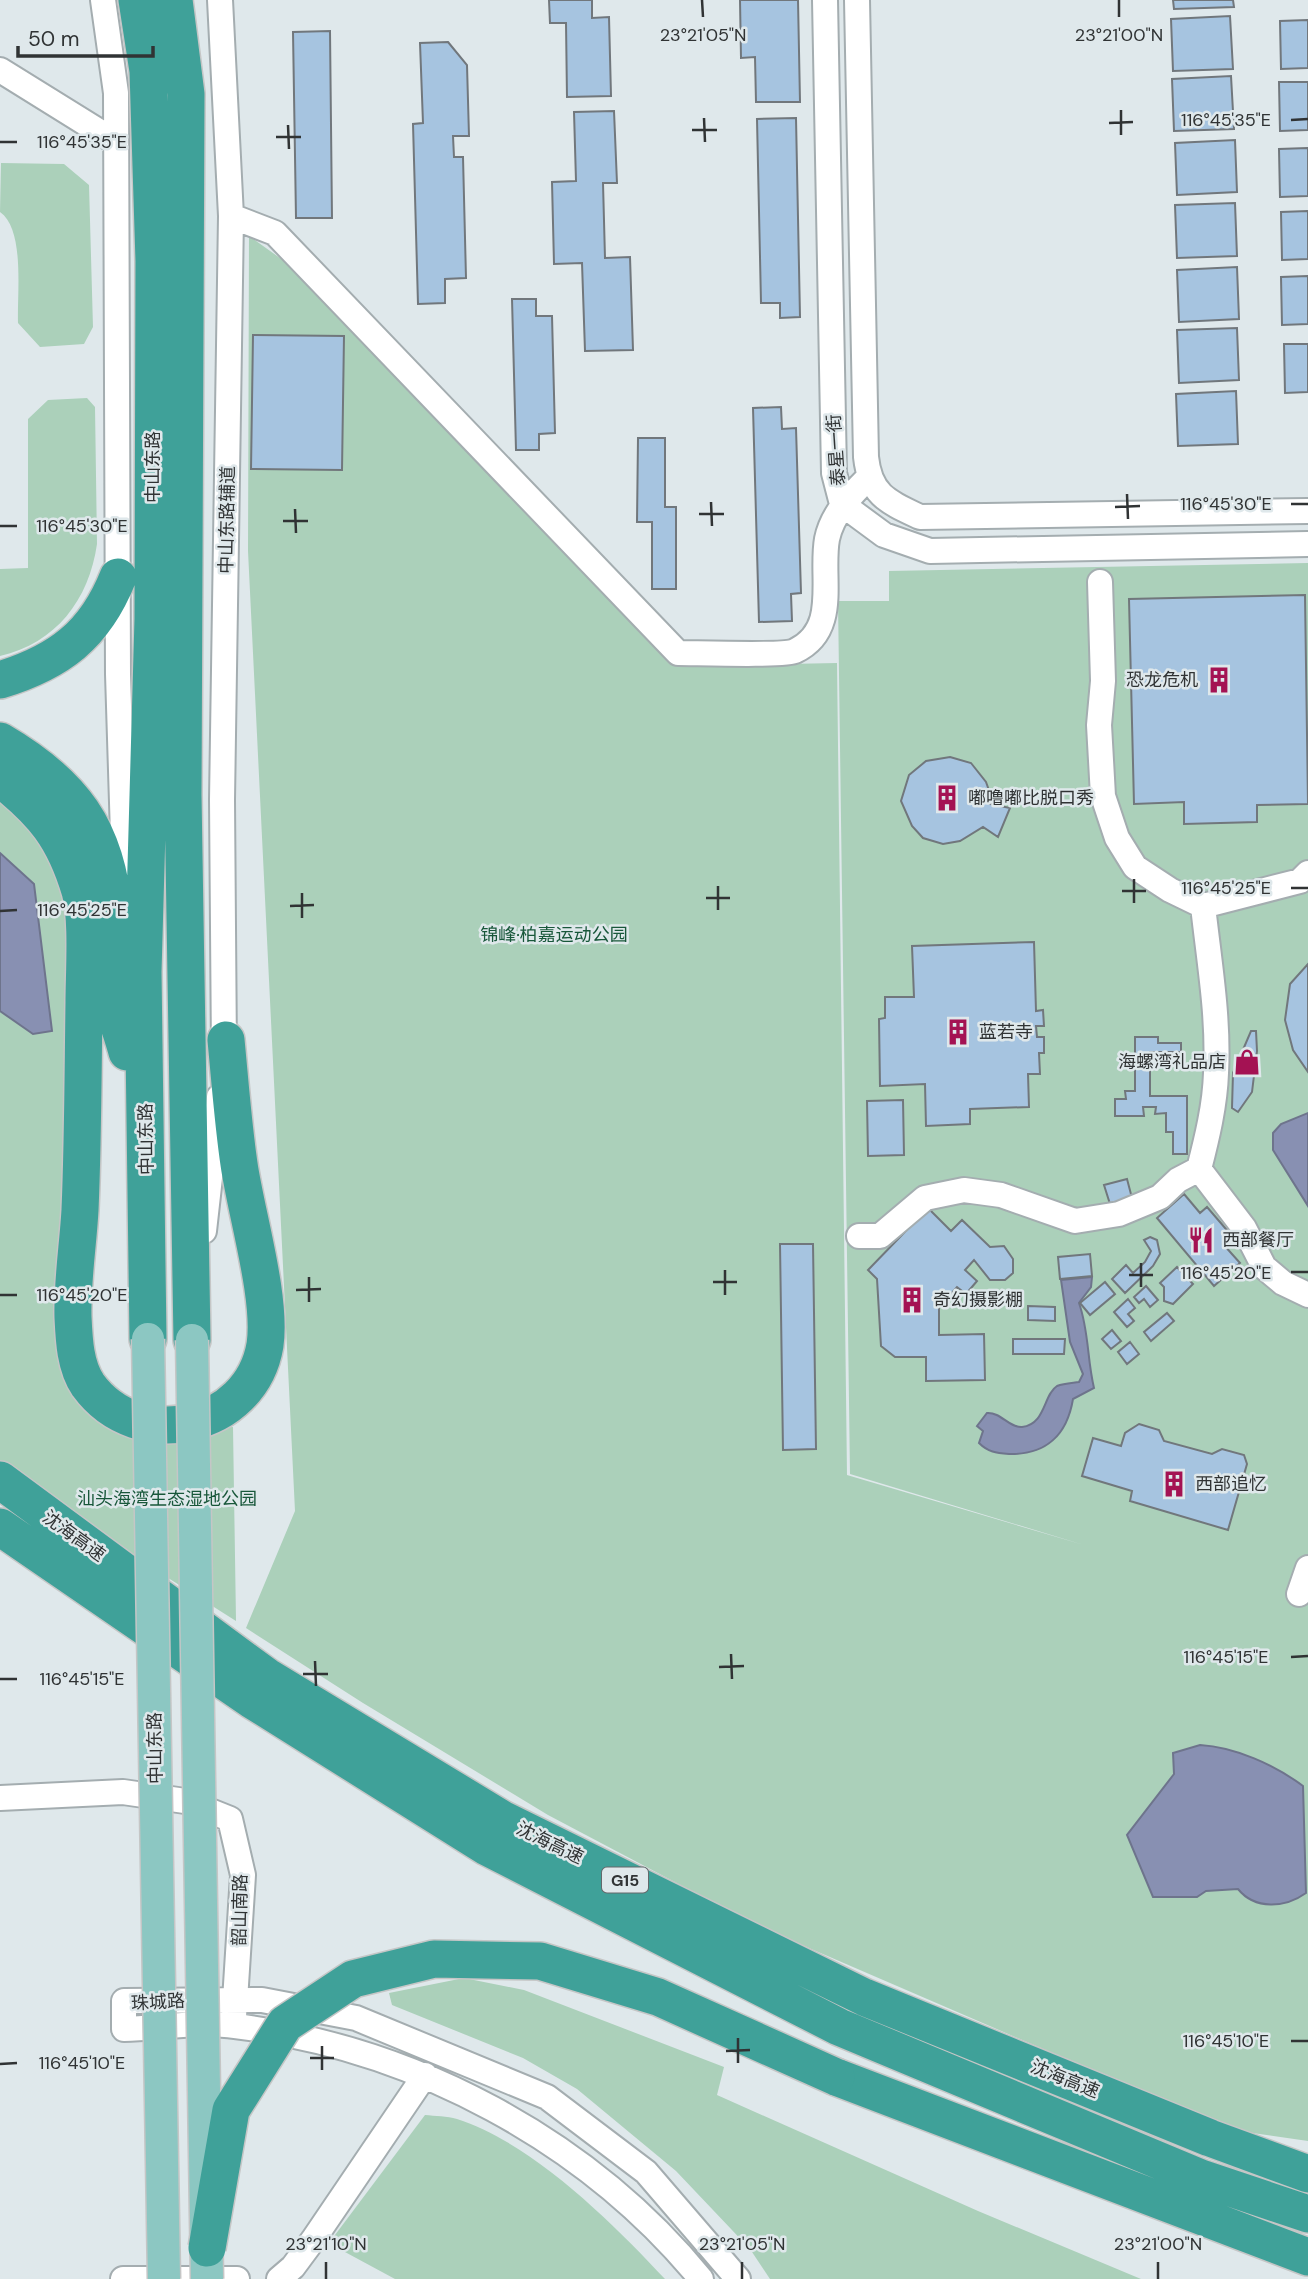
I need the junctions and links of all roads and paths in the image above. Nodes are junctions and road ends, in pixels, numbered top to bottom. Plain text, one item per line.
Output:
1 (103, 0) edge
2 (137, 0) edge
3 (174, 0) edge
4 (220, 0) edge
5 (825, 0) edge
6 (857, 0) edge
7 (0, 70) edge
8 (116, 142) junction
9 (231, 216) junction
10 (868, 478) junction
11 (842, 504) junction
12 (1308, 511) edge
13 (1308, 544) edge
14 (118, 577) junction
15 (1100, 582) dead end
16 (0, 680) edge
17 (0, 741) edge
18 (0, 778) edge
19 (1308, 873) edge
20 (1203, 906) junction
21 (226, 1040) junction
22 (127, 1052) junction
23 (1199, 1169) junction
24 (859, 1236) dead end
25 (149, 1279) junction
26 (1308, 1295) edge
27 (148, 1339) joint
28 (192, 1340) junction
29 (0, 1480) edge
30 (0, 1527) edge
31 (1308, 1567) edge
32 (1299, 1594) dead end
33 (0, 1798) edge
34 (236, 2000) junction
35 (232, 2025) junction
36 (425, 2075) junction
37 (1308, 2174) edge
38 (1308, 2214) edge
39 (1308, 2257) edge
40 (207, 2264) edge
41 (123, 2279) edge
42 (164, 2279) edge
43 (237, 2279) edge
44 (279, 2279) edge
45 (701, 2279) edge
46 (738, 2279) edge

1 - 8 street
2 - 25 highway, 中山东路
3 - 28 highway, 中山东路
4 - 9 street, 中山东路辅道
5 - 11 street, 泰星一街
6 - 10 street, 泰星一街
7 - 8 street
8 - 14 street
9 - 11 street
9 - 21 street, 中山东路辅道
10 - 11 street
10 - 12 street, 泰星一街
11 - 13 street, 泰星一街
14 - 16 highway
14 - 22 street
15 - 20 street
17 - 22 highway
18 - 21 highway
19 - 20 street
20 - 23 street
21 - 28 street, 中山东路辅道
22 - 25 street
23 - 24 street
23 - 26 street
25 - 27 highway, 中山东路
27 - 42 main road, 中山东路, bridge
28 - 40 main road, 中山东路, bridge
29 - 37 highway, 沈海高速 / G15
30 - 38 highway, 沈海高速 / G15
31 - 32 street
33 - 34 street, 韶山南路
34 - 35 street, 韶山南路
34 - 35 street, 珠城路
34 - 46 street, 珠城路
35 - 36 street, 珠城路
36 - 44 street
36 - 45 street, 珠城路
39 - 40 highway, bridge
41 - 43 street

